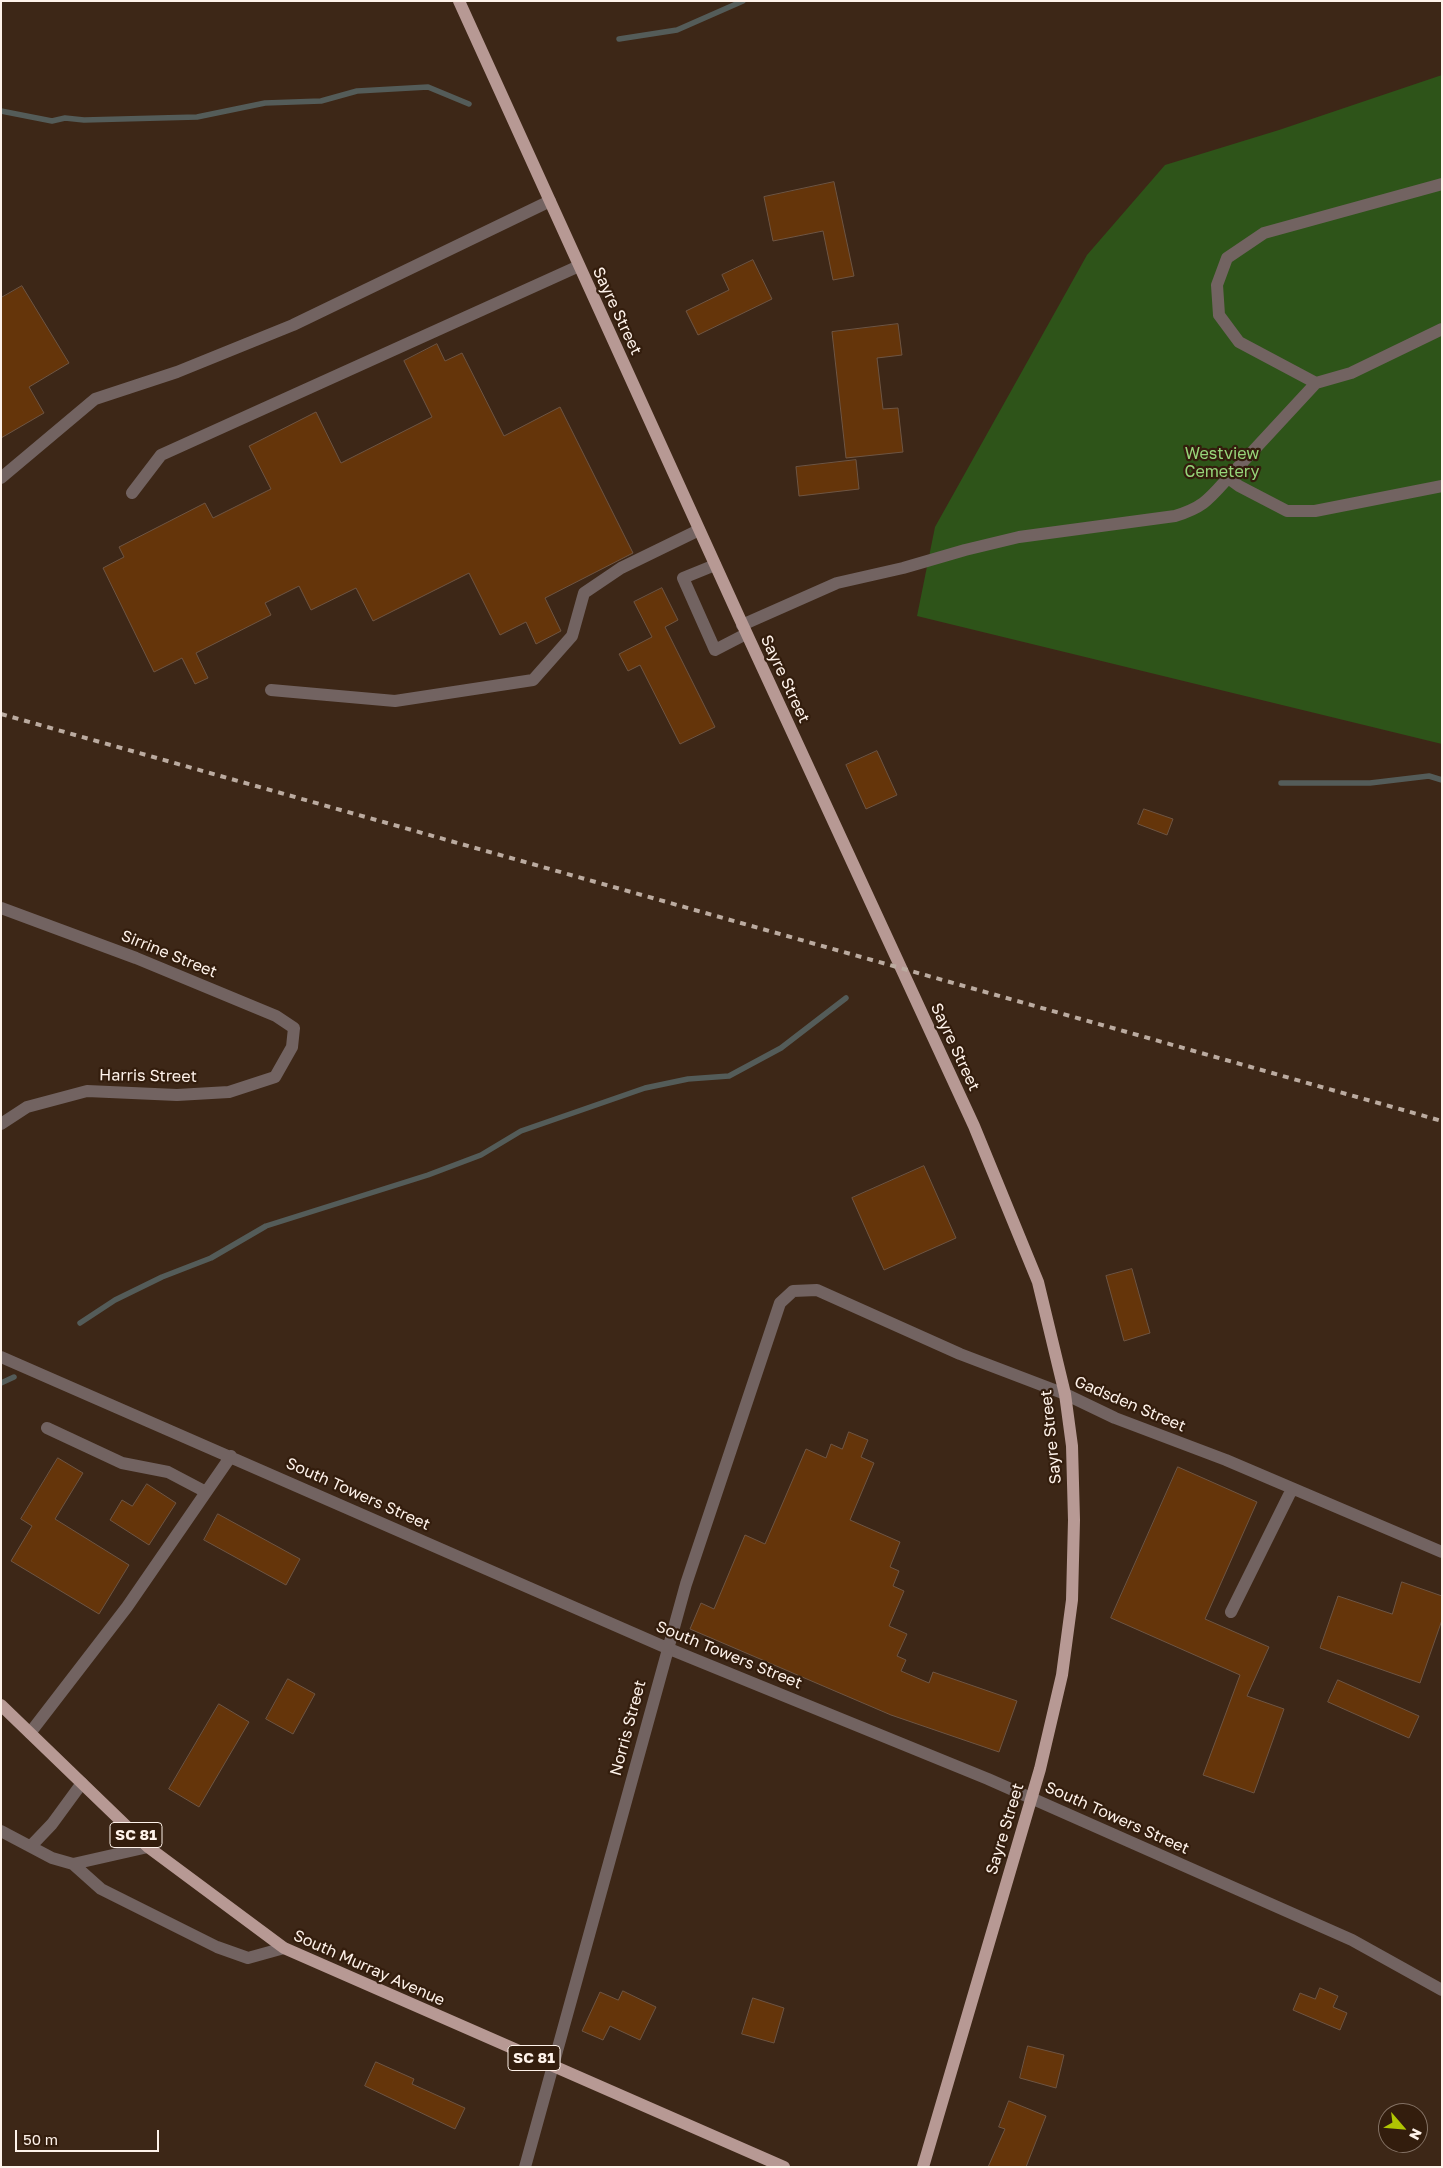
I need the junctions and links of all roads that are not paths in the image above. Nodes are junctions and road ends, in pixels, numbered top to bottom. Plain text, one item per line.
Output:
1 (459, 1) edge
2 (1442, 184) edge
3 (550, 202) junction
4 (579, 266) junction
5 (1442, 329) edge
6 (1316, 383) junction
7 (1, 478) edge
8 (1228, 478) junction
9 (1442, 486) edge
10 (132, 493) dead end
11 (699, 530) junction
12 (715, 565) junction
13 (744, 629) junction
14 (271, 690) dead end
15 (1, 908) edge
16 (287, 1056) joint
17 (1, 1124) edge
18 (780, 1303) joint
19 (1, 1357) edge
20 (1065, 1394) junction
21 (47, 1428) dead end
22 (231, 1456) junction
23 (1292, 1489) junction
24 (206, 1492) junction
25 (1442, 1552) edge
26 (1231, 1612) dead end
27 (667, 1648) junction
28 (1, 1705) edge
29 (30, 1733) junction
30 (82, 1783) junction
31 (1031, 1798) junction
32 (1, 1831) edge
33 (31, 1846) junction
34 (148, 1847) junction
35 (73, 1864) junction
36 (284, 1948) junction
37 (1442, 1990) edge
38 (552, 2066) junction
39 (525, 2167) edge
40 (784, 2167) edge
41 (923, 2167) edge

1 - 3 main road, Sayre Street
2 - 6 street
3 - 4 main road, Sayre Street
3 - 7 street
4 - 10 street
4 - 11 main road, Sayre Street
5 - 6 street
6 - 8 street
8 - 9 street
8 - 13 street
11 - 12 main road, Sayre Street
11 - 14 street
12 - 13 main road, Sayre Street
12 - 13 street
13 - 20 main road, Sayre Street
15 - 16 street, Sirrine Street
16 - 17 street, Harris Street
18 - 20 street, Gadsden Street
18 - 27 street, Norris Street
19 - 22 street, South Towers Street
20 - 23 street, Gadsden Street
20 - 31 main road, Sayre Street
21 - 24 street
22 - 24 street
22 - 27 street, South Towers Street
23 - 25 street, Gadsden Street
23 - 26 street
24 - 29 street
27 - 31 street, South Towers Street
27 - 38 street, Norris Street
28 - 29 main road, South Murray Avenue / SC 81
29 - 30 main road, South Murray Avenue / SC 81
30 - 33 street
30 - 34 main road, South Murray Avenue / SC 81
31 - 37 street, South Towers Street
31 - 41 main road, Sayre Street
32 - 33 street
33 - 35 street
34 - 35 street
34 - 36 main road, South Murray Avenue / SC 81
35 - 36 street
36 - 38 main road, South Murray Avenue / SC 81
38 - 39 street, Norris Street
38 - 40 main road, South Murray Avenue / SC 81

